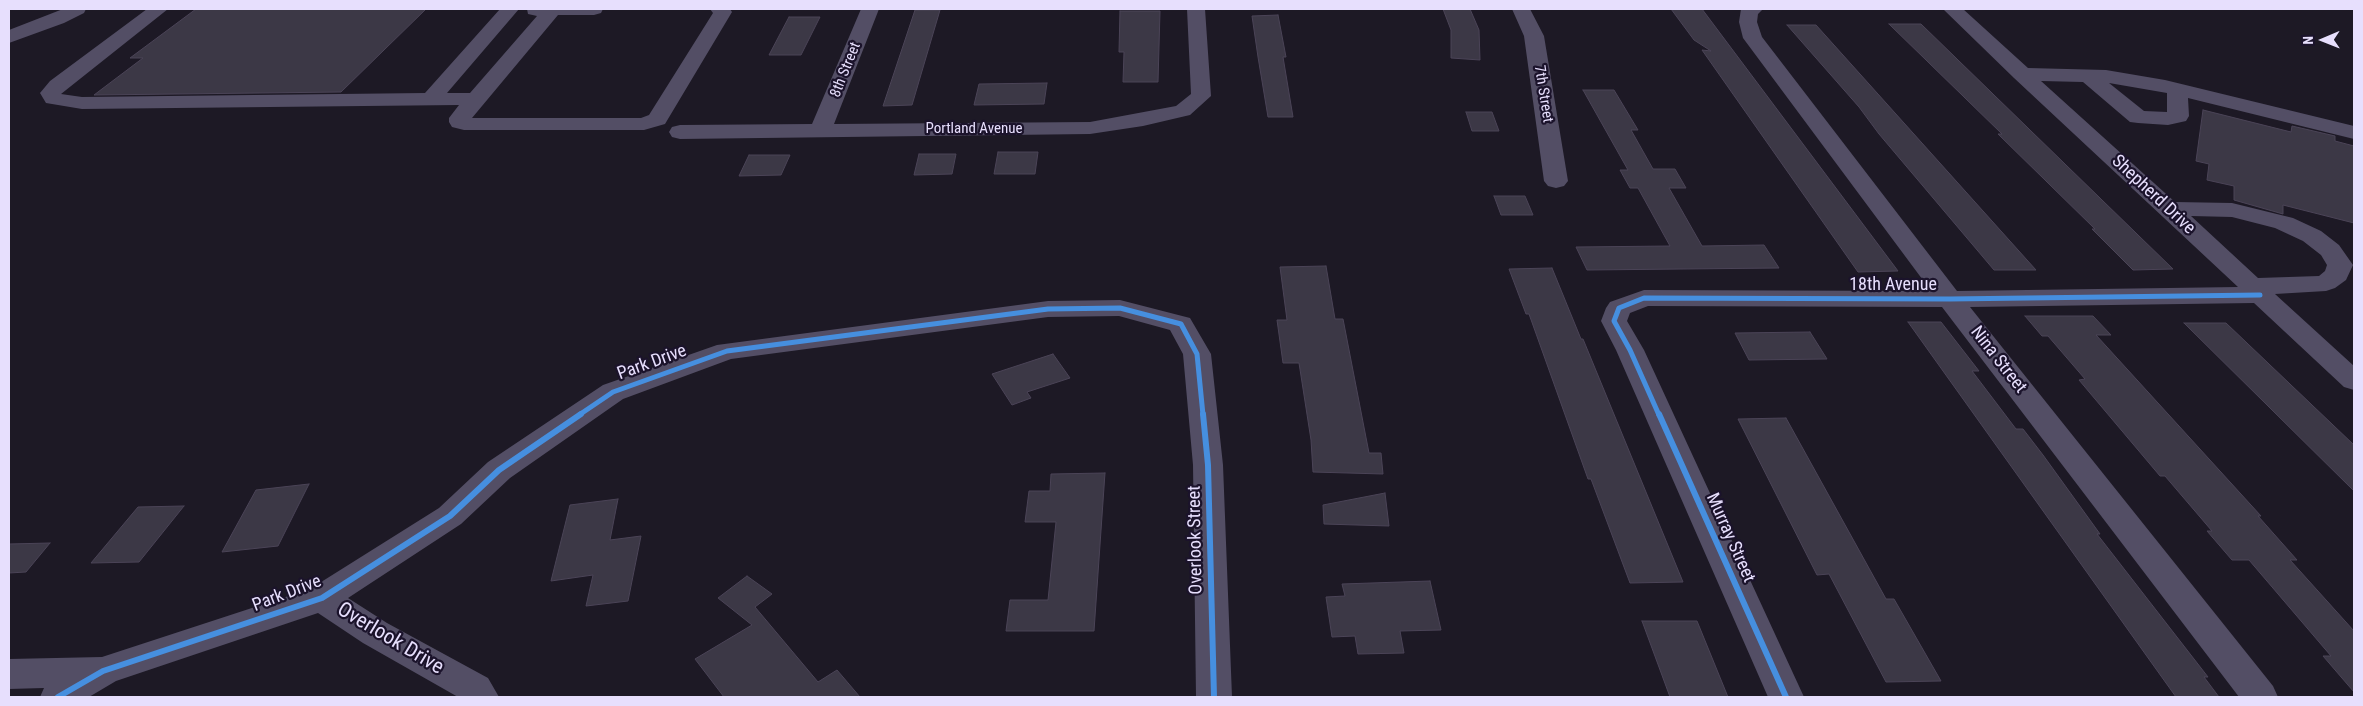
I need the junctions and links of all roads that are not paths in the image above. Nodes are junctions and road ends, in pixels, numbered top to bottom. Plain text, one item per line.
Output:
1 (77, 9) edge
2 (159, 9) edge
3 (510, 9) edge
4 (553, 9) edge
5 (594, 9) edge
6 (720, 9) edge
7 (870, 9) edge
8 (1196, 9) edge
9 (1521, 9) edge
10 (1952, 9) edge
11 (1751, 12) edge
12 (9, 37) edge
13 (2021, 74) junction
14 (2087, 76) junction
15 (2177, 89) junction
16 (431, 99) junction
17 (476, 99) junction
18 (820, 131) junction
19 (680, 132) dead end
20 (2354, 132) edge
21 (1556, 181) dead end
22 (2167, 209) junction
23 (2255, 291) junction
24 (1950, 299) junction
25 (2350, 374) edge
26 (1200, 382) joint
27 (1649, 391) joint
28 (322, 598) junction
29 (103, 671) junction
30 (9, 674) edge
31 (58, 697) edge
32 (481, 697) edge
33 (1214, 697) edge
34 (1786, 697) edge
35 (2260, 697) edge

1 - 12 street
2 - 16 street
3 - 4 street
3 - 16 street
4 - 5 street
4 - 17 street
6 - 17 street
7 - 18 street, 8th Street
8 - 18 street, Portland Avenue
9 - 21 street, 7th Street
10 - 13 street, Shepherd Drive
11 - 24 street, Nina Street
13 - 14 street
13 - 22 street, Shepherd Drive
14 - 15 street
14 - 15 street
15 - 20 street
16 - 17 street
18 - 19 street, Portland Avenue
22 - 23 street, Shepherd Drive
22 - 23 street, 18th Avenue
23 - 24 street, 18th Avenue
23 - 25 street, Shepherd Drive
24 - 27 street, 18th Avenue
24 - 35 street, Nina Street
26 - 28 street, Park Drive
26 - 33 street, Overlook Street
27 - 34 street, Murray Street
28 - 29 street, Park Drive
28 - 32 street, Overlook Drive
29 - 30 street
29 - 31 street, Park Drive

